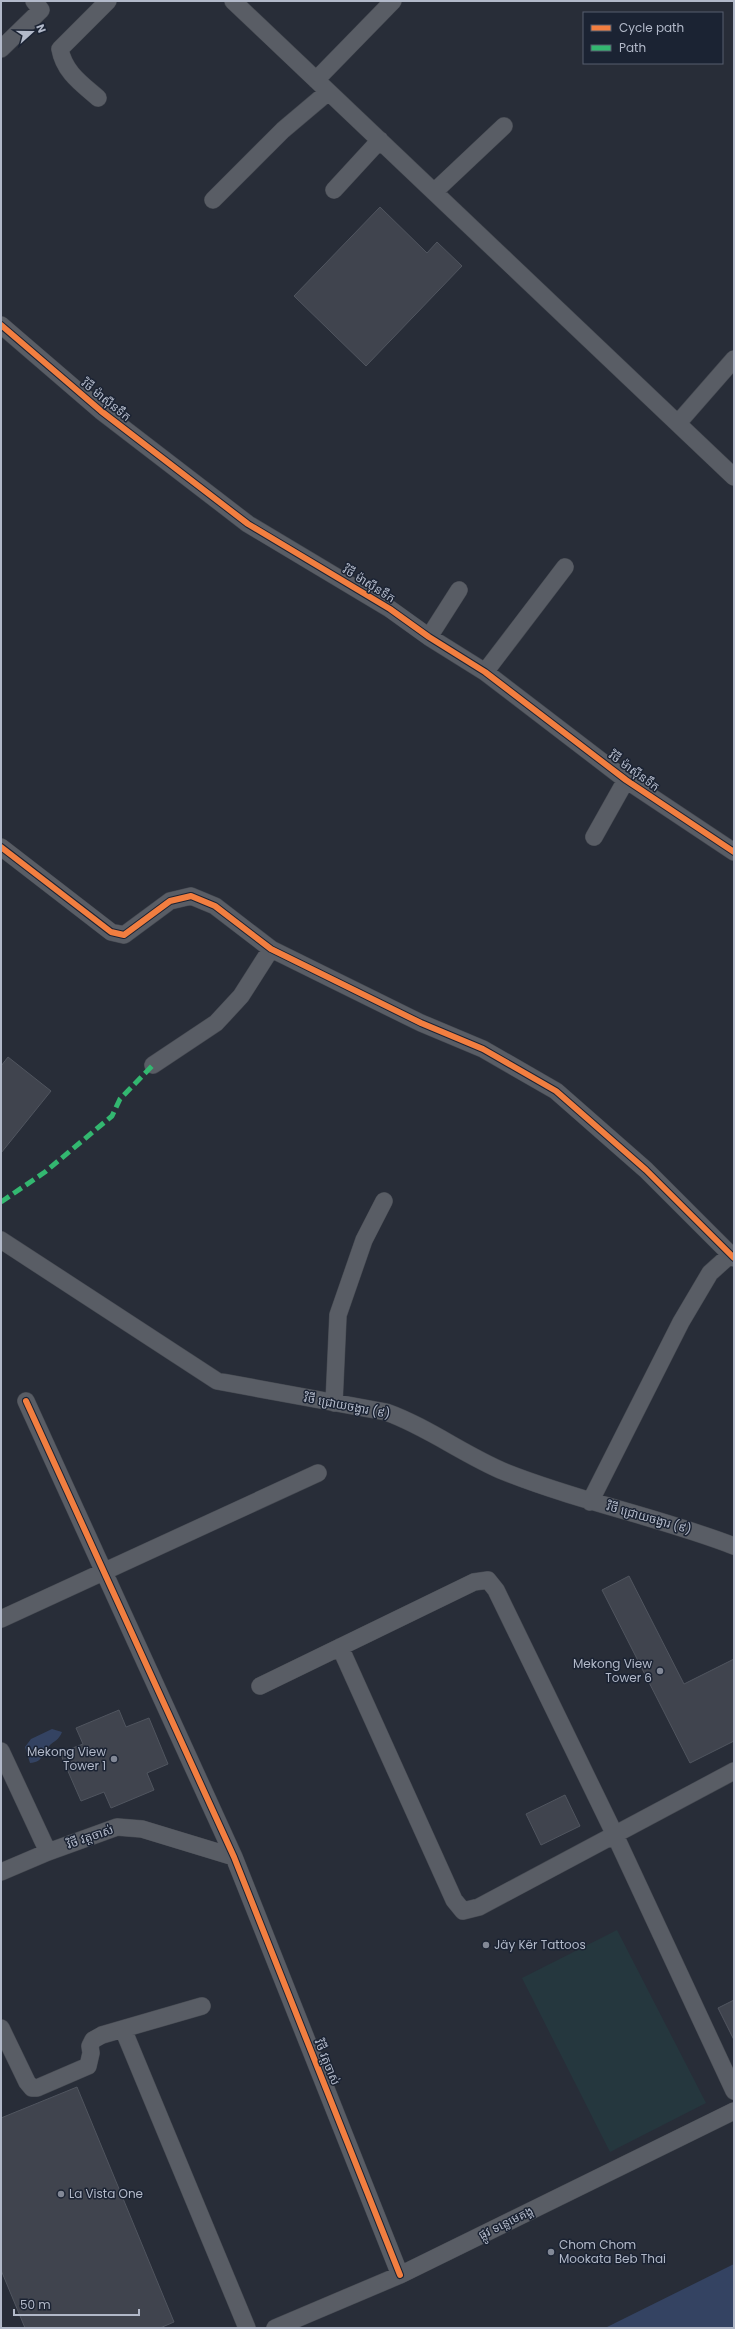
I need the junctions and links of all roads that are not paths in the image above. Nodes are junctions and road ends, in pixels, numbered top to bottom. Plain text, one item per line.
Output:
1 (108, 1) edge
2 (233, 1) edge
3 (393, 1) edge
4 (41, 4) edge
5 (1, 49) edge
6 (316, 80) junction
7 (328, 92) junction
8 (98, 98) dead end
9 (504, 126) dead end
10 (380, 140) junction
11 (334, 190) dead end
12 (434, 192) junction
13 (213, 200) dead end
14 (1, 325) edge
15 (734, 359) edge
16 (678, 423) junction
17 (734, 477) edge
18 (565, 567) dead end
19 (459, 590) dead end
20 (429, 637) junction
21 (485, 672) junction
22 (626, 780) junction
23 (594, 837) dead end
24 (1, 847) edge
25 (734, 852) edge
26 (271, 949) junction
27 (153, 1065) dead end
28 (384, 1201) dead end
29 (1, 1240) edge
30 (732, 1256) edge
31 (26, 1401) dead end
32 (334, 1403) junction
33 (318, 1473) dead end
34 (590, 1502) junction
35 (734, 1546) edge
36 (104, 1572) junction
37 (1, 1619) edge
38 (340, 1648) junction
39 (260, 1686) dead end
40 (1, 1750) edge
41 (734, 1771) edge
42 (614, 1833) junction
43 (48, 1852) junction
44 (234, 1857) junction
45 (1, 1872) edge
46 (202, 2006) dead end
47 (1, 2028) edge
48 (123, 2029) junction
49 (734, 2091) edge
50 (734, 2111) edge
51 (400, 2276) junction
52 (247, 2328) edge
53 (275, 2328) edge

1 - 8 street
2 - 6 street
3 - 6 street
4 - 5 street
6 - 7 street
7 - 10 street
7 - 13 street
9 - 12 street
10 - 11 street
10 - 12 street
12 - 16 street
14 - 20 street, វិថី ម៉ាស៊ីនទឹក
15 - 16 street
16 - 17 street
18 - 21 street
19 - 20 street
20 - 21 street, វិថី ម៉ាស៊ីនទឹក
21 - 22 street, វិថី ម៉ាស៊ីនទឹក
22 - 23 street
22 - 25 street, វិថី ម៉ាស៊ីនទឹក
24 - 26 street
26 - 27 street
26 - 30 street
28 - 32 street
29 - 32 street, វិថី ជ្រោយចង្វារ (៩)
30 - 34 street
31 - 36 street
32 - 34 street, វិថី ជ្រោយចង្វារ (៩)
33 - 36 street
34 - 35 street, វិថី ជ្រោយចង្វារ (៩)
36 - 37 street
36 - 44 street
38 - 39 street
38 - 42 street
38 - 42 street
40 - 43 street
41 - 42 street
42 - 49 street
43 - 44 street, វិថី វត្តចាស់
43 - 45 street, វិថី វត្តចាស់
44 - 51 street, វិថី វត្តចាស់
46 - 48 street
47 - 48 street
48 - 52 street
50 - 51 street, ផ្លូវ ទន្លេមេគង្គ
51 - 53 street, ផ្លូវ ទន្លេមេគង្គ

